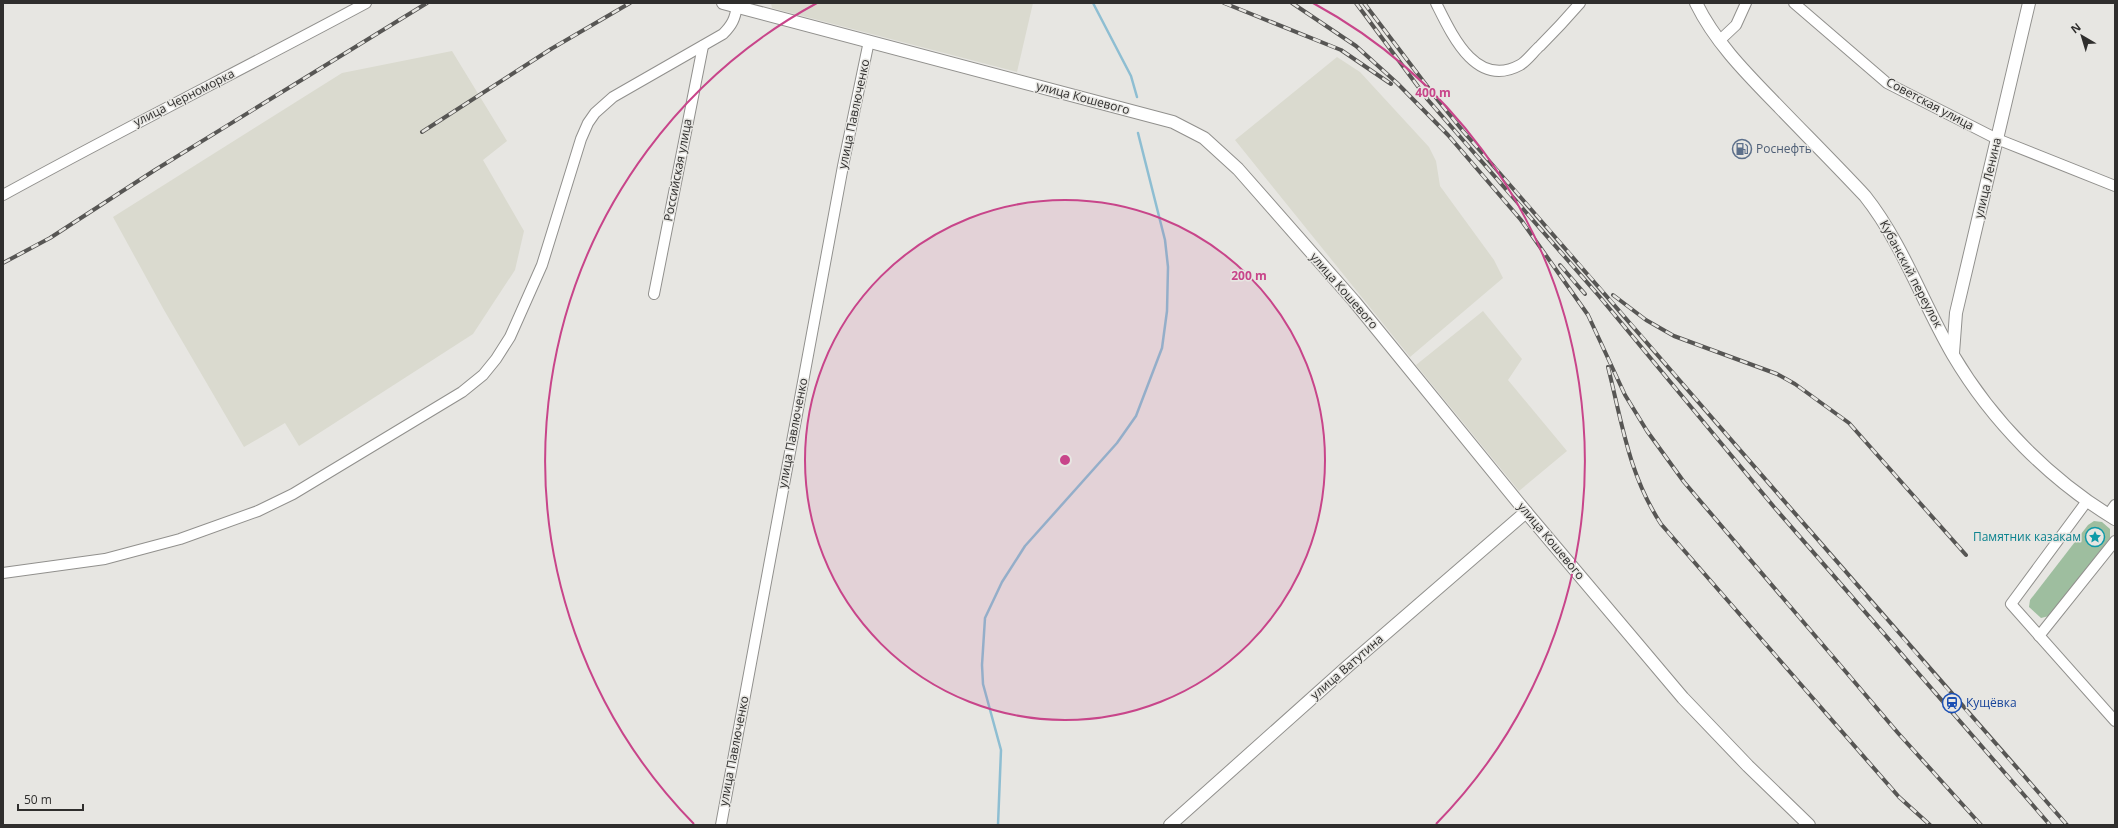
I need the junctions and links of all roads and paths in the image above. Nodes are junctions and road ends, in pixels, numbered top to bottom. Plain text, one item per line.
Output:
1 (366, 3) edge
2 (723, 3) edge
3 (1436, 3) edge
4 (1580, 3) edge
5 (1696, 3) edge
6 (1746, 3) edge
7 (1794, 3) edge
8 (2029, 3) edge
9 (737, 6) junction
10 (869, 41) junction
11 (1719, 41) junction
12 (703, 46) junction
13 (1997, 139) junction
14 (2115, 186) edge
15 (3, 195) edge
16 (654, 294) dead end
17 (1953, 354) junction
18 (2087, 501) junction
19 (1526, 512) junction
20 (2113, 513) edge
21 (2115, 541) edge
22 (3, 573) edge
23 (2039, 636) junction
24 (2115, 722) edge
25 (721, 825) edge
26 (1170, 825) edge
27 (1809, 825) edge

1 - 15 street, улица Черноморка
2 - 9 street, улица Кошевого
3 - 4 street
5 - 11 street, Кубанский переулок
6 - 11 street
7 - 13 street, Советская улица
8 - 13 street, улица Ленина
9 - 10 street, улица Кошевого
9 - 12 street
10 - 19 street, улица Кошевого
10 - 25 street, улица Павлюченко
11 - 17 street, Кубанский переулок
12 - 16 street, Российская улица
12 - 22 street
13 - 14 street, Советская улица
13 - 17 street, улица Ленина
17 - 18 street, Кубанский переулок
18 - 20 street, Кубанский переулок
18 - 23 street
19 - 26 street, улица Ватутина
19 - 27 street, улица Кошевого
21 - 23 street
23 - 24 street

